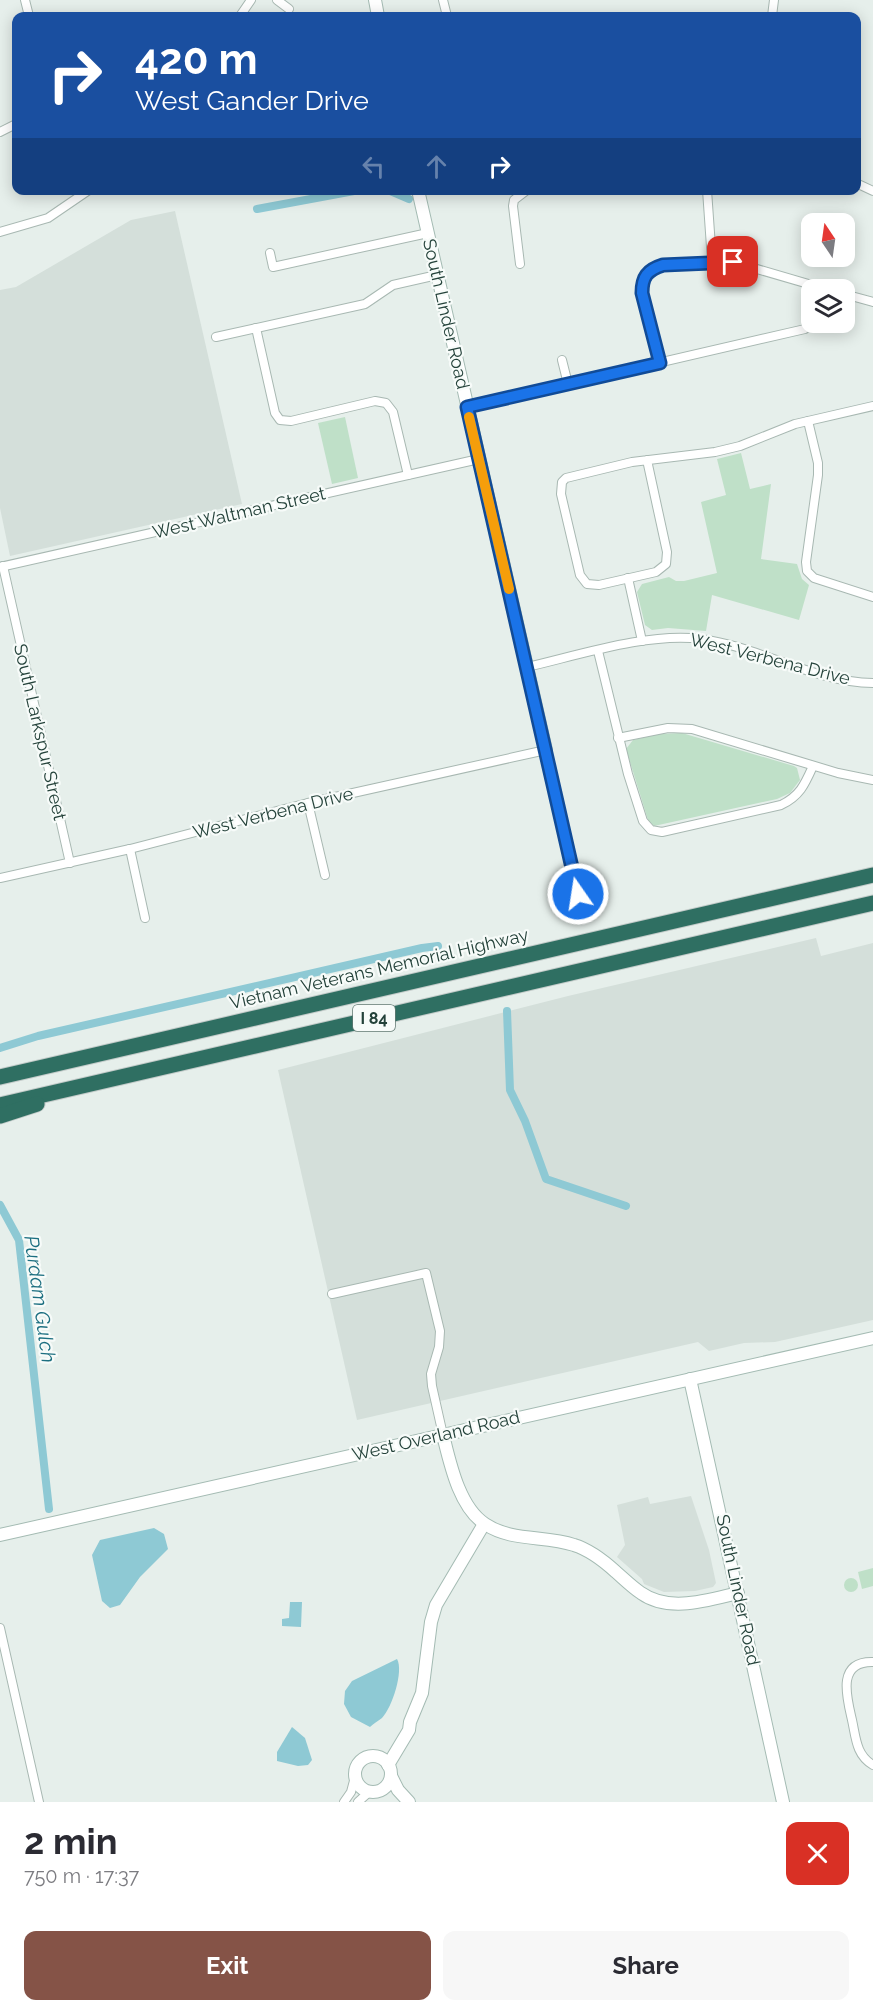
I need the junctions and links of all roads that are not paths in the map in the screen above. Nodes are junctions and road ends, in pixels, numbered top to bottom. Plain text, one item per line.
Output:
1 (277, 0) edge
2 (289, 9) dead end
3 (82, 195) edge
4 (419, 195) edge
5 (520, 195) edge
6 (707, 195) edge
7 (0, 232) edge
8 (428, 232) junction
9 (270, 253) dead end
10 (712, 261) junction
11 (520, 264) dead end
12 (437, 275) junction
13 (801, 282) edge
14 (855, 297) edge
15 (873, 302) edge
16 (256, 328) junction
17 (801, 330) edge
18 (216, 337) dead end
19 (562, 360) dead end
20 (660, 363) junction
21 (568, 384) junction
22 (873, 406) edge
23 (467, 407) junction
24 (808, 421) junction
25 (479, 459) junction
26 (647, 460) junction
27 (408, 475) junction
28 (1, 567) edge
29 (628, 579) junction
30 (873, 597) edge
31 (642, 641) junction
32 (598, 651) junction
33 (527, 667) junction
34 (873, 683) edge
35 (618, 738) junction
36 (546, 750) junction
37 (813, 766) junction
38 (873, 780) edge
39 (308, 803) junction
40 (130, 849) junction
41 (70, 863) junction
42 (325, 875) dead end
43 (873, 875) edge
44 (0, 878) edge
45 (578, 894) dead end
46 (873, 903) edge
47 (145, 918) dead end
48 (0, 1077) edge
49 (102, 1082) junction
50 (0, 1105) edge
51 (0, 1116) edge
52 (332, 1294) dead end
53 (873, 1338) edge
54 (690, 1378) junction
55 (443, 1435) junction
56 (484, 1524) junction
57 (0, 1535) edge
58 (738, 1593) junction
59 (0, 1628) edge
60 (873, 1662) edge
61 (410, 1722) junction
62 (375, 1756) junction
63 (873, 1765) edge
64 (389, 1771) junction
65 (355, 1777) junction
66 (374, 1791) junction
67 (408, 1801) edge
68 (39, 1802) edge
69 (344, 1802) edge
70 (358, 1802) edge
71 (783, 1802) edge

1 - 2 street
3 - 7 street
4 - 8 street, South Linder Road
5 - 11 street
6 - 10 street
8 - 9 street
8 - 12 street, South Linder Road
10 - 13 street
10 - 20 street
12 - 16 street
12 - 23 street, South Linder Road
14 - 15 street
16 - 18 street
16 - 27 street
17 - 20 street
19 - 21 street
20 - 21 street
21 - 23 street
22 - 24 street
23 - 25 street, South Linder Road
24 - 26 street
24 - 30 street
25 - 27 street, West Waltman Street
25 - 33 street, South Linder Road
26 - 29 street
26 - 29 street
27 - 28 street, West Waltman Street
28 - 41 street, South Larkspur Street
29 - 31 street
31 - 32 street, West Verbena Drive
31 - 34 street, West Verbena Drive
32 - 33 street, West Verbena Drive
32 - 35 street
33 - 36 street, South Linder Road
35 - 37 street
35 - 37 street
36 - 39 street, West Verbena Drive
36 - 45 street, South Linder Road
37 - 38 street
39 - 40 street, West Verbena Drive
39 - 42 street
40 - 41 street, West Verbena Drive
40 - 47 street
41 - 44 street, West Verbena Drive
43 - 48 highway, Vietnam Veterans Memorial Highway / I 84
46 - 49 highway, I 84
49 - 50 highway, I 84
49 - 51 highway
52 - 55 street
53 - 54 street, West Overland Road
54 - 55 street, West Overland Road
54 - 58 street, South Linder Road
55 - 56 street
55 - 57 street, West Overland Road
56 - 58 street
56 - 61 street
58 - 71 street, South Linder Road
59 - 68 street
60 - 63 street
61 - 62 street
61 - 64 street
62 - 64 street
62 - 65 street
64 - 66 street
64 - 67 street
65 - 66 street
65 - 69 street
66 - 67 street
66 - 70 street

